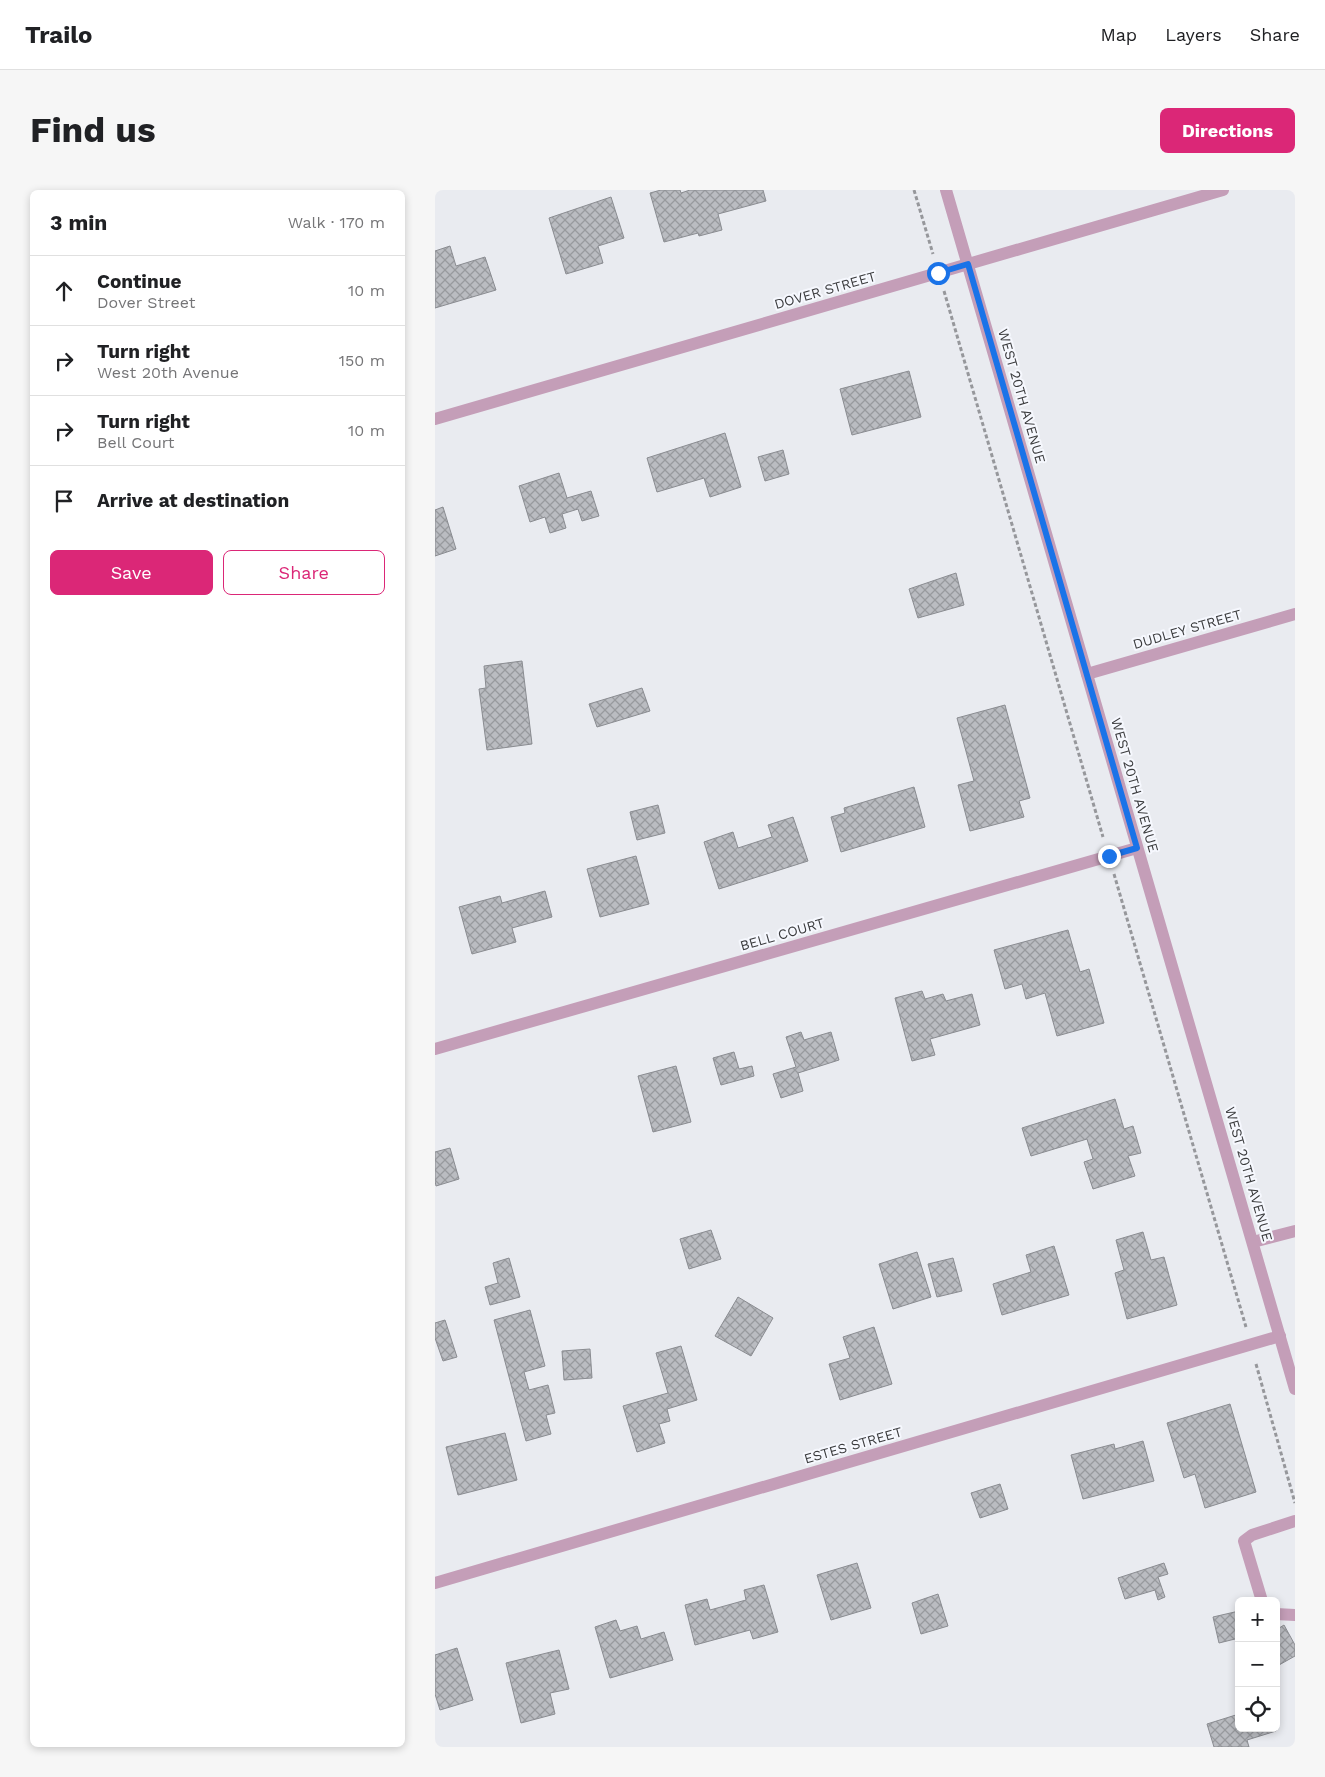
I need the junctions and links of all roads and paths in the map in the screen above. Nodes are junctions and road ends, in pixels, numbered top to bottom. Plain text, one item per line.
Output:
1 (946, 190) edge
2 (1223, 190) edge
3 (968, 264) junction
4 (435, 419) edge
5 (1295, 614) edge
6 (1087, 674) junction
7 (1137, 848) junction
8 (435, 1049) edge
9 (1295, 1231) edge
10 (1253, 1242) junction
11 (1280, 1336) junction
12 (1295, 1389) edge
13 (1295, 1522) edge
14 (435, 1584) edge
15 (1261, 1597) edge
16 (1280, 1614) edge
17 (1295, 1615) edge

1 - 3 street, WEST 20TH AVENUE
2 - 3 street, DOVER STREET
3 - 4 street, DOVER STREET
3 - 6 street, WEST 20TH AVENUE
5 - 6 street, DUDLEY STREET
6 - 7 street, WEST 20TH AVENUE
7 - 8 street, BELL COURT
7 - 10 street, WEST 20TH AVENUE
9 - 10 street
10 - 11 street, WEST 20TH AVENUE
11 - 12 street, WEST 20TH AVENUE
11 - 14 street, ESTES STREET
13 - 15 street
16 - 17 street

